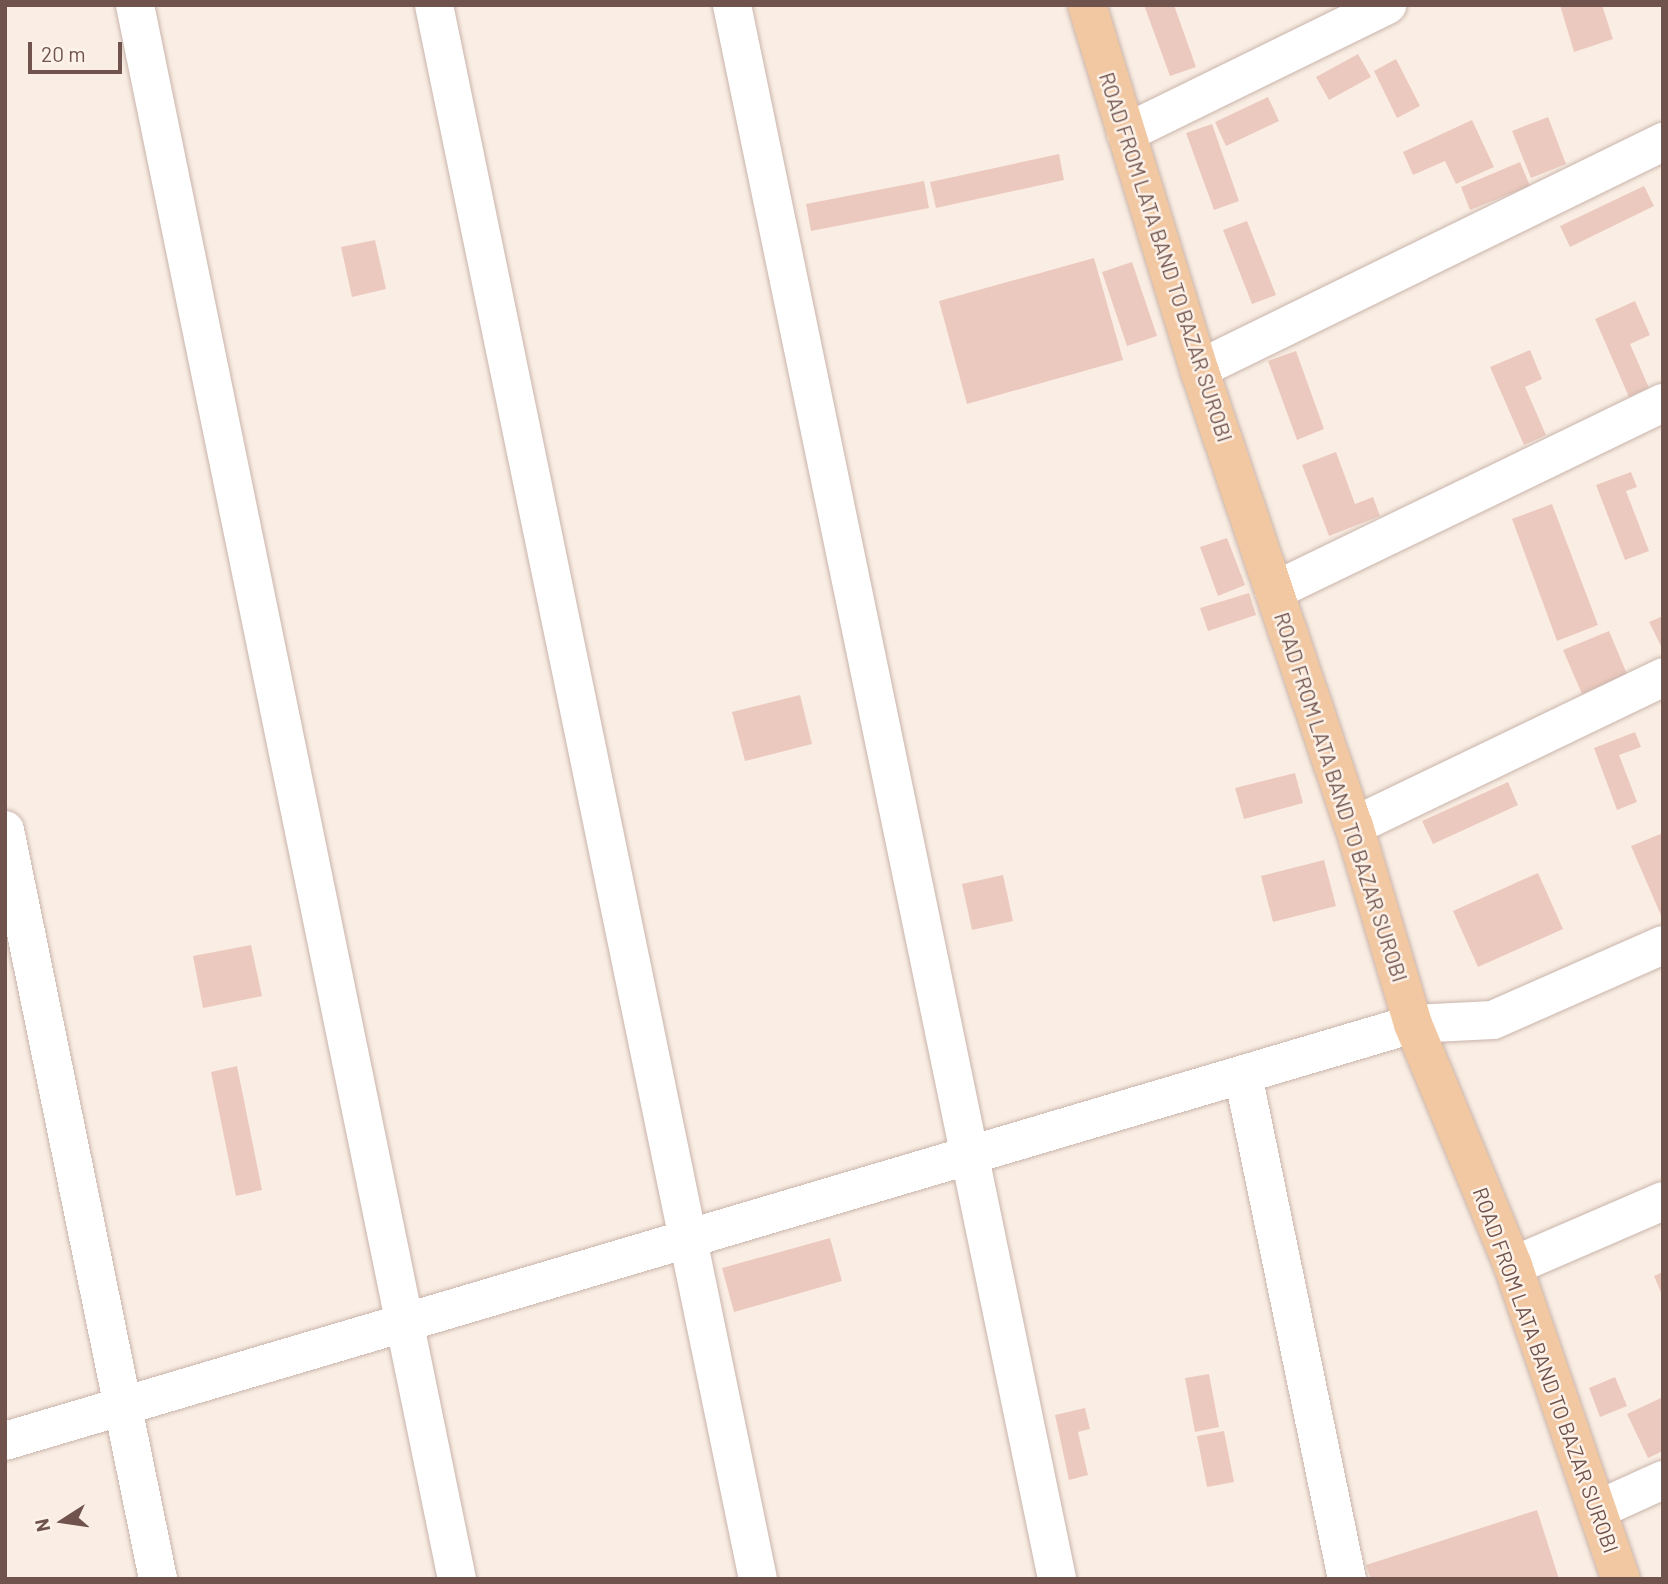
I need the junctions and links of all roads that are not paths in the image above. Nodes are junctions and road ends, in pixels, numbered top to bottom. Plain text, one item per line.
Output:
1 (135, 5) edge
2 (435, 5) edge
3 (732, 5) edge
4 (1087, 5) edge
5 (1387, 5) edge
6 (1126, 133) junction
7 (1663, 142) edge
8 (1199, 369) junction
9 (1663, 403) edge
10 (1274, 591) junction
11 (1663, 677) edge
12 (1354, 826) junction
13 (5, 830) edge
14 (1663, 945) edge
15 (1413, 1024) junction
16 (1242, 1075) junction
17 (970, 1156) junction
18 (1663, 1201) edge
19 (688, 1239) junction
20 (1513, 1266) junction
21 (404, 1323) junction
22 (123, 1407) junction
23 (5, 1441) edge
24 (1663, 1480) edge
25 (1599, 1509) junction
26 (158, 1579) edge
27 (457, 1579) edge
28 (758, 1579) edge
29 (1057, 1579) edge
30 (1347, 1579) edge
31 (1621, 1579) edge

1 - 21 street
2 - 19 street
3 - 17 street
4 - 6 main road, ROAD FROM LATA BAND TO BAZAR SUROBI
5 - 6 street
6 - 8 main road, ROAD FROM LATA BAND TO BAZAR SUROBI
7 - 8 street
8 - 10 main road, ROAD FROM LATA BAND TO BAZAR SUROBI
9 - 10 street
10 - 12 main road, ROAD FROM LATA BAND TO BAZAR SUROBI
11 - 12 street
12 - 15 main road, ROAD FROM LATA BAND TO BAZAR SUROBI
13 - 22 street
14 - 15 street
15 - 16 street
15 - 20 main road, ROAD FROM LATA BAND TO BAZAR SUROBI
16 - 17 street
16 - 30 street
17 - 19 street
17 - 29 street
18 - 20 street
19 - 21 street
19 - 28 street
20 - 25 main road, ROAD FROM LATA BAND TO BAZAR SUROBI
21 - 22 street
21 - 27 street
22 - 23 street
22 - 26 street
24 - 25 street
25 - 31 main road, ROAD FROM LATA BAND TO BAZAR SUROBI

